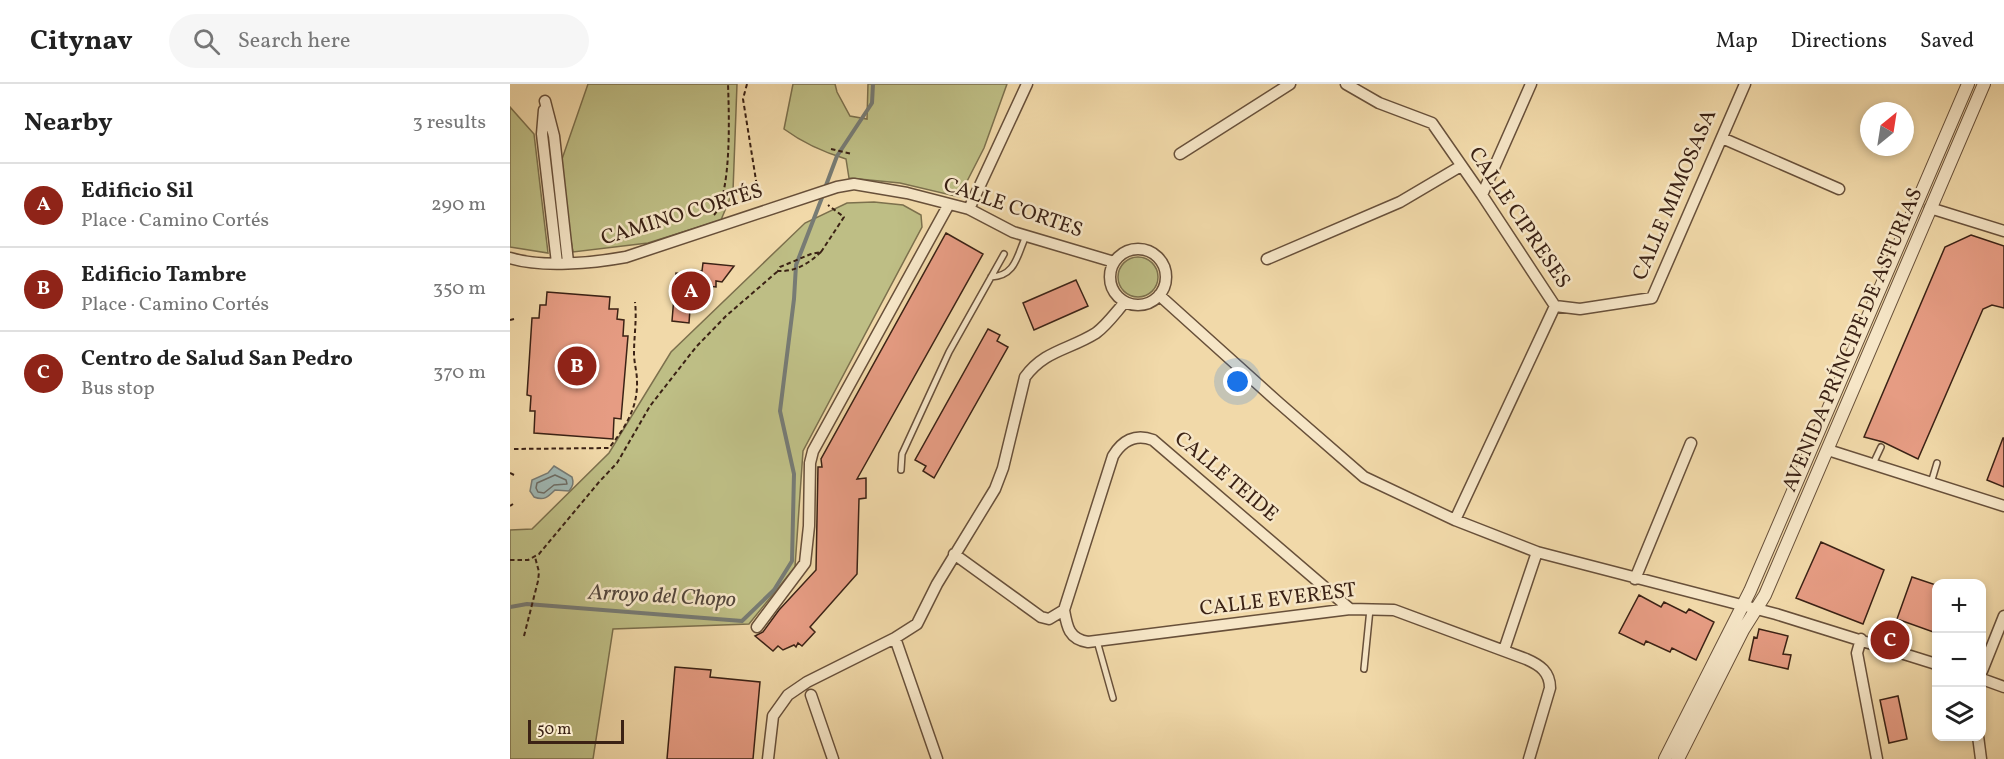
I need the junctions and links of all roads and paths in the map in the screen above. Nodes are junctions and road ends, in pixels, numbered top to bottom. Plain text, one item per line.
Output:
1 (728, 84) edge
2 (747, 84) edge
3 (1027, 84) edge
4 (1290, 84) edge
5 (1346, 84) edge
6 (1531, 84) edge
7 (1745, 84) edge
8 (1968, 84) edge
9 (1984, 84) edge
10 (1722, 138) junction
11 (831, 149) dead end
12 (852, 154) dead end
13 (1180, 154) dead end
14 (1461, 166) junction
15 (1839, 189) dead end
16 (1482, 195) junction
17 (794, 201) joint
18 (949, 204) junction
19 (828, 205) dead end
20 (1930, 208) junction
21 (969, 209) junction
22 (761, 212) junction
23 (708, 230) junction
24 (2004, 231) edge
25 (1026, 236) junction
26 (821, 252) junction
27 (1004, 254) dead end
28 (510, 258) edge
29 (1267, 259) dead end
30 (1114, 262) junction
31 (562, 263) junction
32 (778, 271) junction
33 (991, 277) junction
34 (1160, 295) junction
35 (635, 302) dead end
36 (1125, 302) junction
37 (1555, 306) junction
38 (514, 319) dead end
39 (510, 320) edge
40 (1691, 442) dead end
41 (1881, 447) dead end
42 (514, 449) dead end
43 (1828, 450) junction
44 (1937, 463) dead end
45 (1873, 464) junction
46 (901, 470) dead end
47 (1931, 483) junction
48 (513, 504) dead end
49 (510, 506) edge
50 (2004, 506) edge
51 (1455, 520) junction
52 (1537, 552) junction
53 (954, 554) junction
54 (534, 557) junction
55 (510, 560) edge
56 (1635, 579) junction
57 (1748, 608) junction
58 (1350, 609) junction
59 (1370, 609) junction
60 (1064, 610) junction
61 (2004, 616) edge
62 (757, 627) dead end
63 (524, 636) dead end
64 (896, 638) junction
65 (1861, 639) junction
66 (1097, 641) junction
67 (1504, 650) junction
68 (1986, 661) edge
69 (1932, 663) edge
70 (1364, 669) dead end
71 (1986, 680) edge
72 (2004, 687) edge
73 (811, 695) dead end
74 (1113, 698) dead end
75 (1978, 741) edge
76 (768, 759) edge
77 (833, 759) edge
78 (937, 759) edge
79 (1529, 759) edge
80 (1665, 759) edge
81 (1678, 759) edge
82 (1877, 759) edge
83 (1980, 759) edge

1 - 23 path
2 - 22 path
3 - 21 street
4 - 13 street
5 - 14 street, CALLE CIPRESES
6 - 16 street
7 - 10 street, CALLE MIMOSASA
8 - 57 street, AVENIDA PRÍNCIPE DE ASTURIAS
9 - 20 street, AVENIDA PRÍNCIPE DE ASTURIAS
10 - 15 street
10 - 37 street, CALLE MIMOSASA
11 - 12 path
14 - 16 street, CALLE CIPRESES
14 - 29 street
16 - 37 street, CALLE CIPRESES
17 - 18 street, CALLE CORTES
17 - 22 street, CAMINO CORTÉS
18 - 21 street, CALLE CORTES
18 - 62 street
19 - 26 path
20 - 24 street
20 - 43 street, AVENIDA PRÍNCIPE DE ASTURIAS
21 - 25 street, CALLE CORTES
22 - 23 street, CAMINO CORTÉS
23 - 31 street, CAMINO CORTÉS
25 - 30 street, CALLE CORTES
25 - 33 lane
26 - 32 path
26 - 32 path
27 - 33 lane
28 - 31 street, CAMINO CORTÉS
30 - 34 street
30 - 36 street
31 - 31 street
32 - 54 path
33 - 46 lane
34 - 36 street
34 - 51 street
35 - 42 path
36 - 53 street
37 - 51 street, CALLE CIPRESES
38 - 39 path
40 - 56 street
41 - 45 lane
43 - 45 street
43 - 57 street, AVENIDA PRÍNCIPE DE ASTURIAS
44 - 47 lane
45 - 47 street
47 - 50 street
48 - 49 path
51 - 52 street
52 - 56 street
52 - 67 street
53 - 60 street
53 - 64 street
54 - 55 path
54 - 63 path
56 - 57 street
57 - 65 street
57 - 80 street
57 - 81 street
58 - 59 street, CALLE EVEREST
58 - 60 street, CALLE TEIDE
58 - 66 street, CALLE EVEREST
59 - 67 street, CALLE EVEREST
59 - 70 lane
60 - 66 street, CALLE EVEREST
61 - 68 street
64 - 76 street
64 - 78 street
65 - 69 street
65 - 82 street
66 - 74 lane
67 - 79 street, CALLE EVEREST
71 - 72 street
73 - 77 street
75 - 83 street

